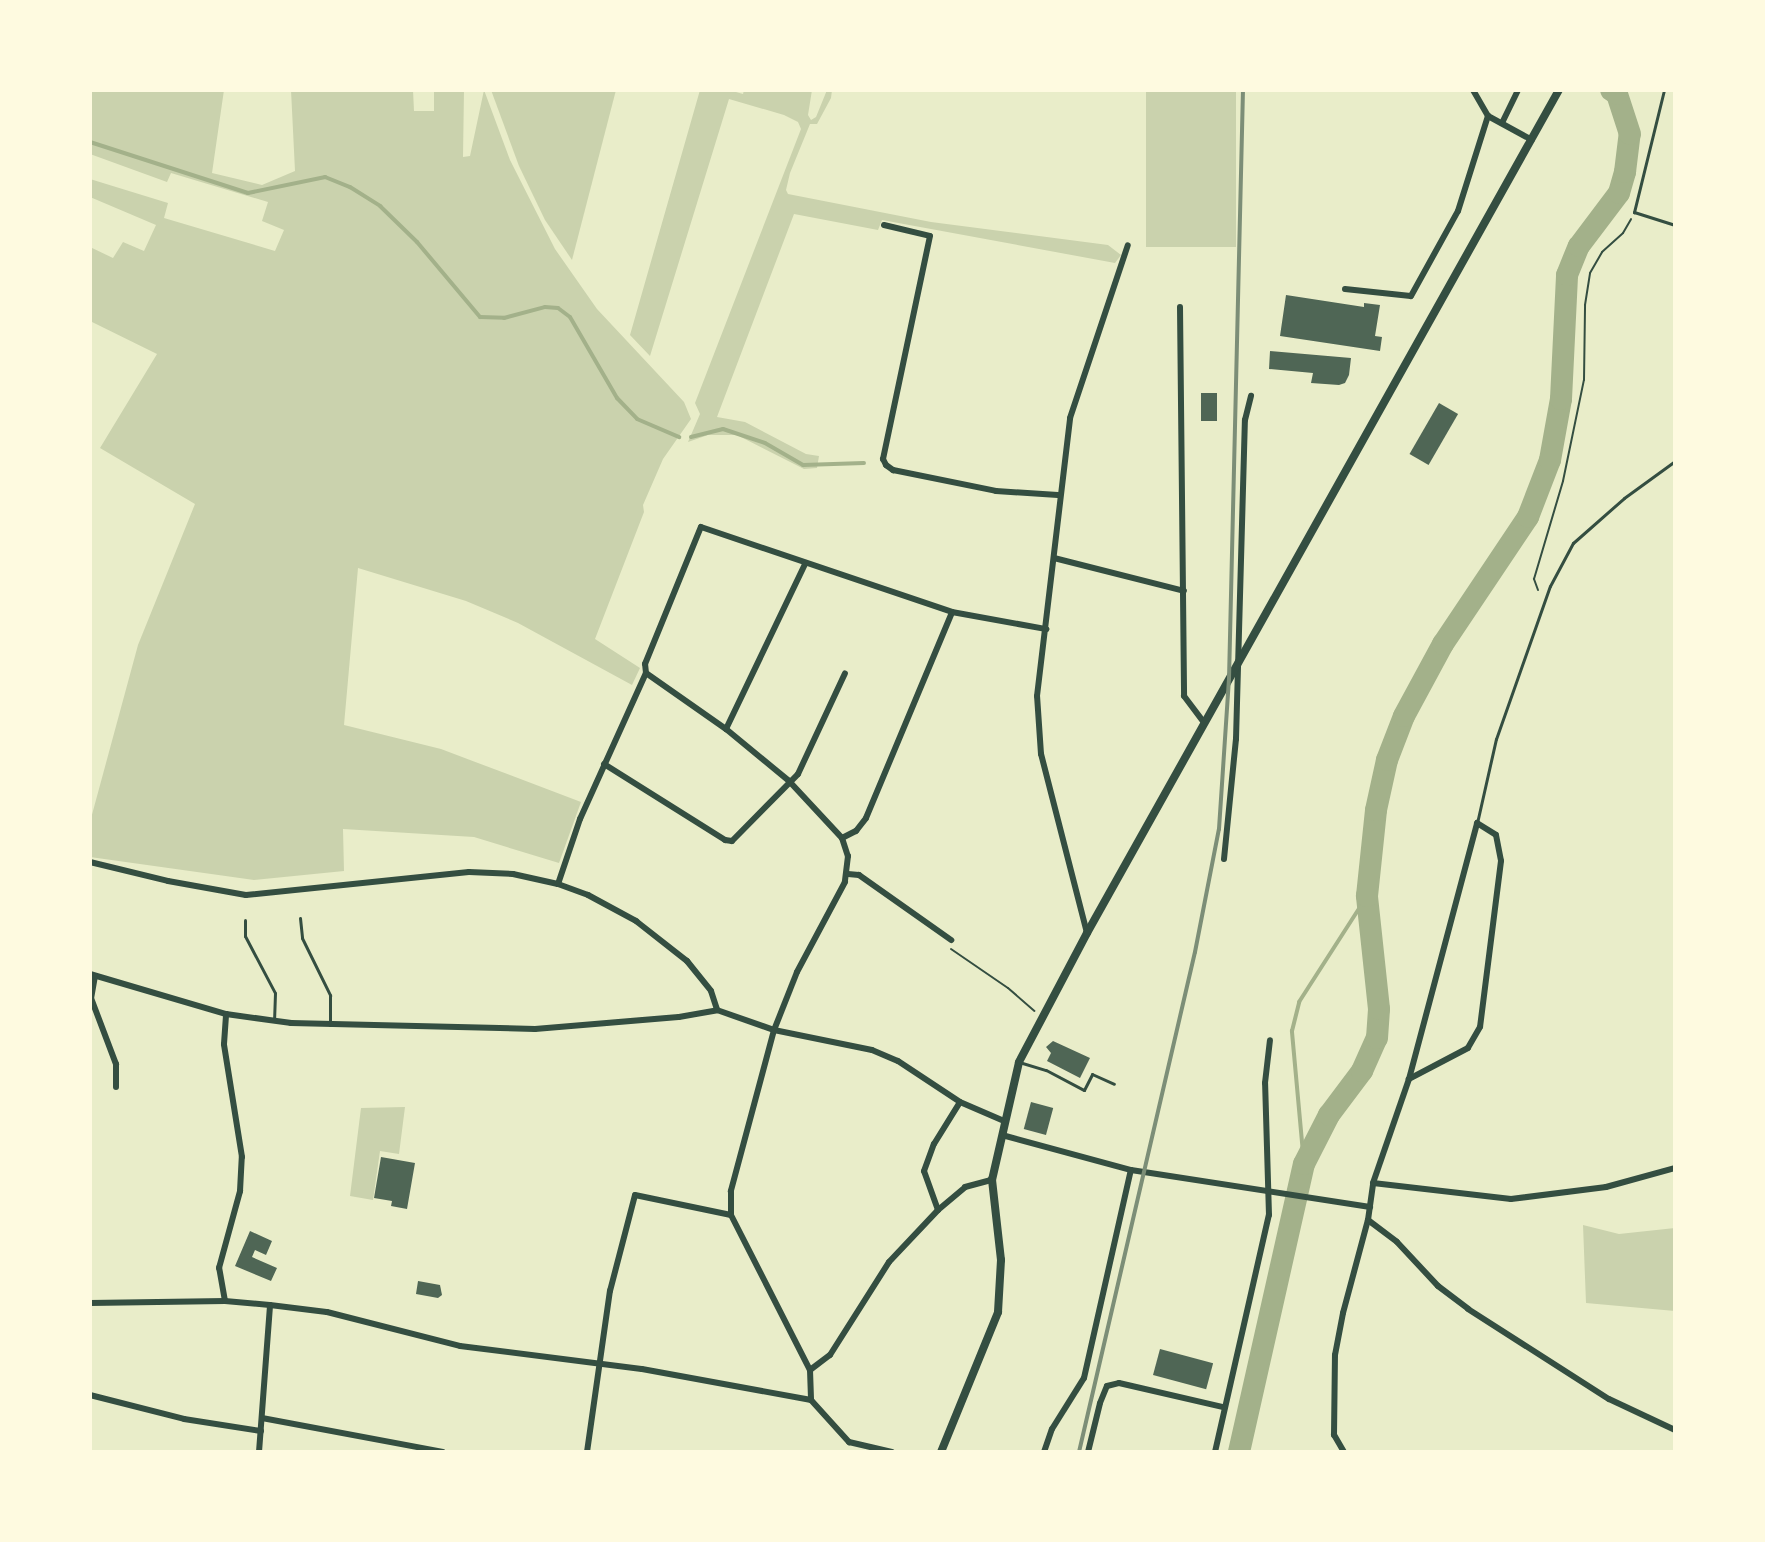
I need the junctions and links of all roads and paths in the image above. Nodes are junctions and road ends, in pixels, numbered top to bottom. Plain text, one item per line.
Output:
1 (1473, 90) edge
2 (1518, 90) edge
3 (1559, 90) edge
4 (1664, 90) edge
5 (1488, 116) junction
6 (1502, 123) junction
7 (1532, 140) junction
8 (1634, 212) junction
9 (884, 225) dead end
10 (1675, 225) edge
11 (1128, 245) dead end
12 (1345, 289) dead end
13 (1180, 307) dead end
14 (1251, 396) dead end
15 (1675, 461) edge
16 (1058, 495) junction
17 (1054, 558) junction
18 (805, 564) junction
19 (1184, 591) junction
20 (1544, 597) junction
21 (952, 612) junction
22 (1046, 629) junction
23 (1239, 661) junction
24 (646, 673) junction
25 (845, 673) dead end
26 (1204, 723) junction
27 (726, 729) junction
28 (604, 764) junction
29 (789, 781) junction
30 (1477, 823) junction
31 (842, 838) junction
32 (1224, 859) dead end
33 (90, 862) edge
34 (848, 874) junction
35 (558, 884) junction
36 (300, 918) dead end
37 (245, 920) dead end
38 (1087, 933) junction
39 (951, 940) joint
40 (93, 975) edge
41 (717, 1010) junction
42 (226, 1014) junction
43 (1041, 1018) junction
44 (273, 1022) junction
45 (330, 1025) junction
46 (774, 1030) junction
47 (1270, 1040) dead end
48 (1019, 1062) junction
49 (1409, 1079) junction
50 (1114, 1084) dead end
51 (116, 1087) dead end
52 (960, 1102) junction
53 (1004, 1121) junction
54 (1002, 1135) junction
55 (1675, 1168) edge
56 (1131, 1170) junction
57 (992, 1180) junction
58 (1373, 1183) junction
59 (1267, 1190) junction
60 (1370, 1207) junction
61 (938, 1210) junction
62 (731, 1215) junction
63 (1368, 1220) junction
64 (225, 1301) junction
65 (90, 1303) edge
66 (270, 1305) junction
67 (600, 1366) junction
68 (810, 1370) junction
69 (90, 1395) edge
70 (811, 1400) junction
71 (1223, 1407) junction
72 (262, 1418) junction
73 (1675, 1430) edge
74 (261, 1431) junction
75 (849, 1442) junction
76 (259, 1452) edge
77 (443, 1452) edge
78 (587, 1452) edge
79 (848, 1452) edge
80 (892, 1452) edge
81 (941, 1452) edge
82 (1044, 1452) edge
83 (1088, 1452) edge
84 (1215, 1452) edge
85 (1344, 1452) edge

1 - 5 street
2 - 6 street
3 - 7 street
4 - 8 lane
5 - 6 street
5 - 12 street
6 - 7 street
7 - 23 street
8 - 10 lane
8 - 20 path
9 - 16 street
11 - 16 street
13 - 19 street
14 - 23 street
15 - 20 lane
16 - 17 street
17 - 19 street
17 - 22 street
18 - 21 street
18 - 24 street
18 - 27 street
19 - 26 street
20 - 30 lane
21 - 22 street
21 - 31 street
22 - 38 street
23 - 26 street
23 - 32 street
24 - 27 street
24 - 28 street
25 - 29 street
26 - 38 street
27 - 29 street
28 - 29 street
28 - 35 street
29 - 31 street
30 - 49 street
30 - 49 street
31 - 34 street
33 - 35 street
34 - 39 street
34 - 46 street
35 - 41 street
36 - 45 lane
37 - 44 lane
38 - 43 street
39 - 43 path
40 - 42 street
40 - 51 street
41 - 45 street
41 - 46 street
42 - 44 street
42 - 64 street
43 - 48 street
44 - 45 street
46 - 52 street
46 - 62 street
47 - 59 street
48 - 50 lane
48 - 53 street
49 - 58 street
52 - 53 street
52 - 61 street
53 - 54 street
54 - 56 street
54 - 57 street
55 - 58 street
56 - 59 street
56 - 82 street
57 - 61 street
57 - 81 street
58 - 60 street
59 - 60 street
59 - 71 street
60 - 63 street
61 - 68 street
62 - 67 street
62 - 68 street
63 - 73 street
63 - 85 street
64 - 65 street
64 - 66 street
66 - 67 street
66 - 72 street
67 - 70 street
67 - 78 street
68 - 70 street
69 - 74 street
70 - 75 street
71 - 83 street
71 - 84 street
72 - 74 street
72 - 77 street
74 - 76 street
75 - 79 street
75 - 80 street

